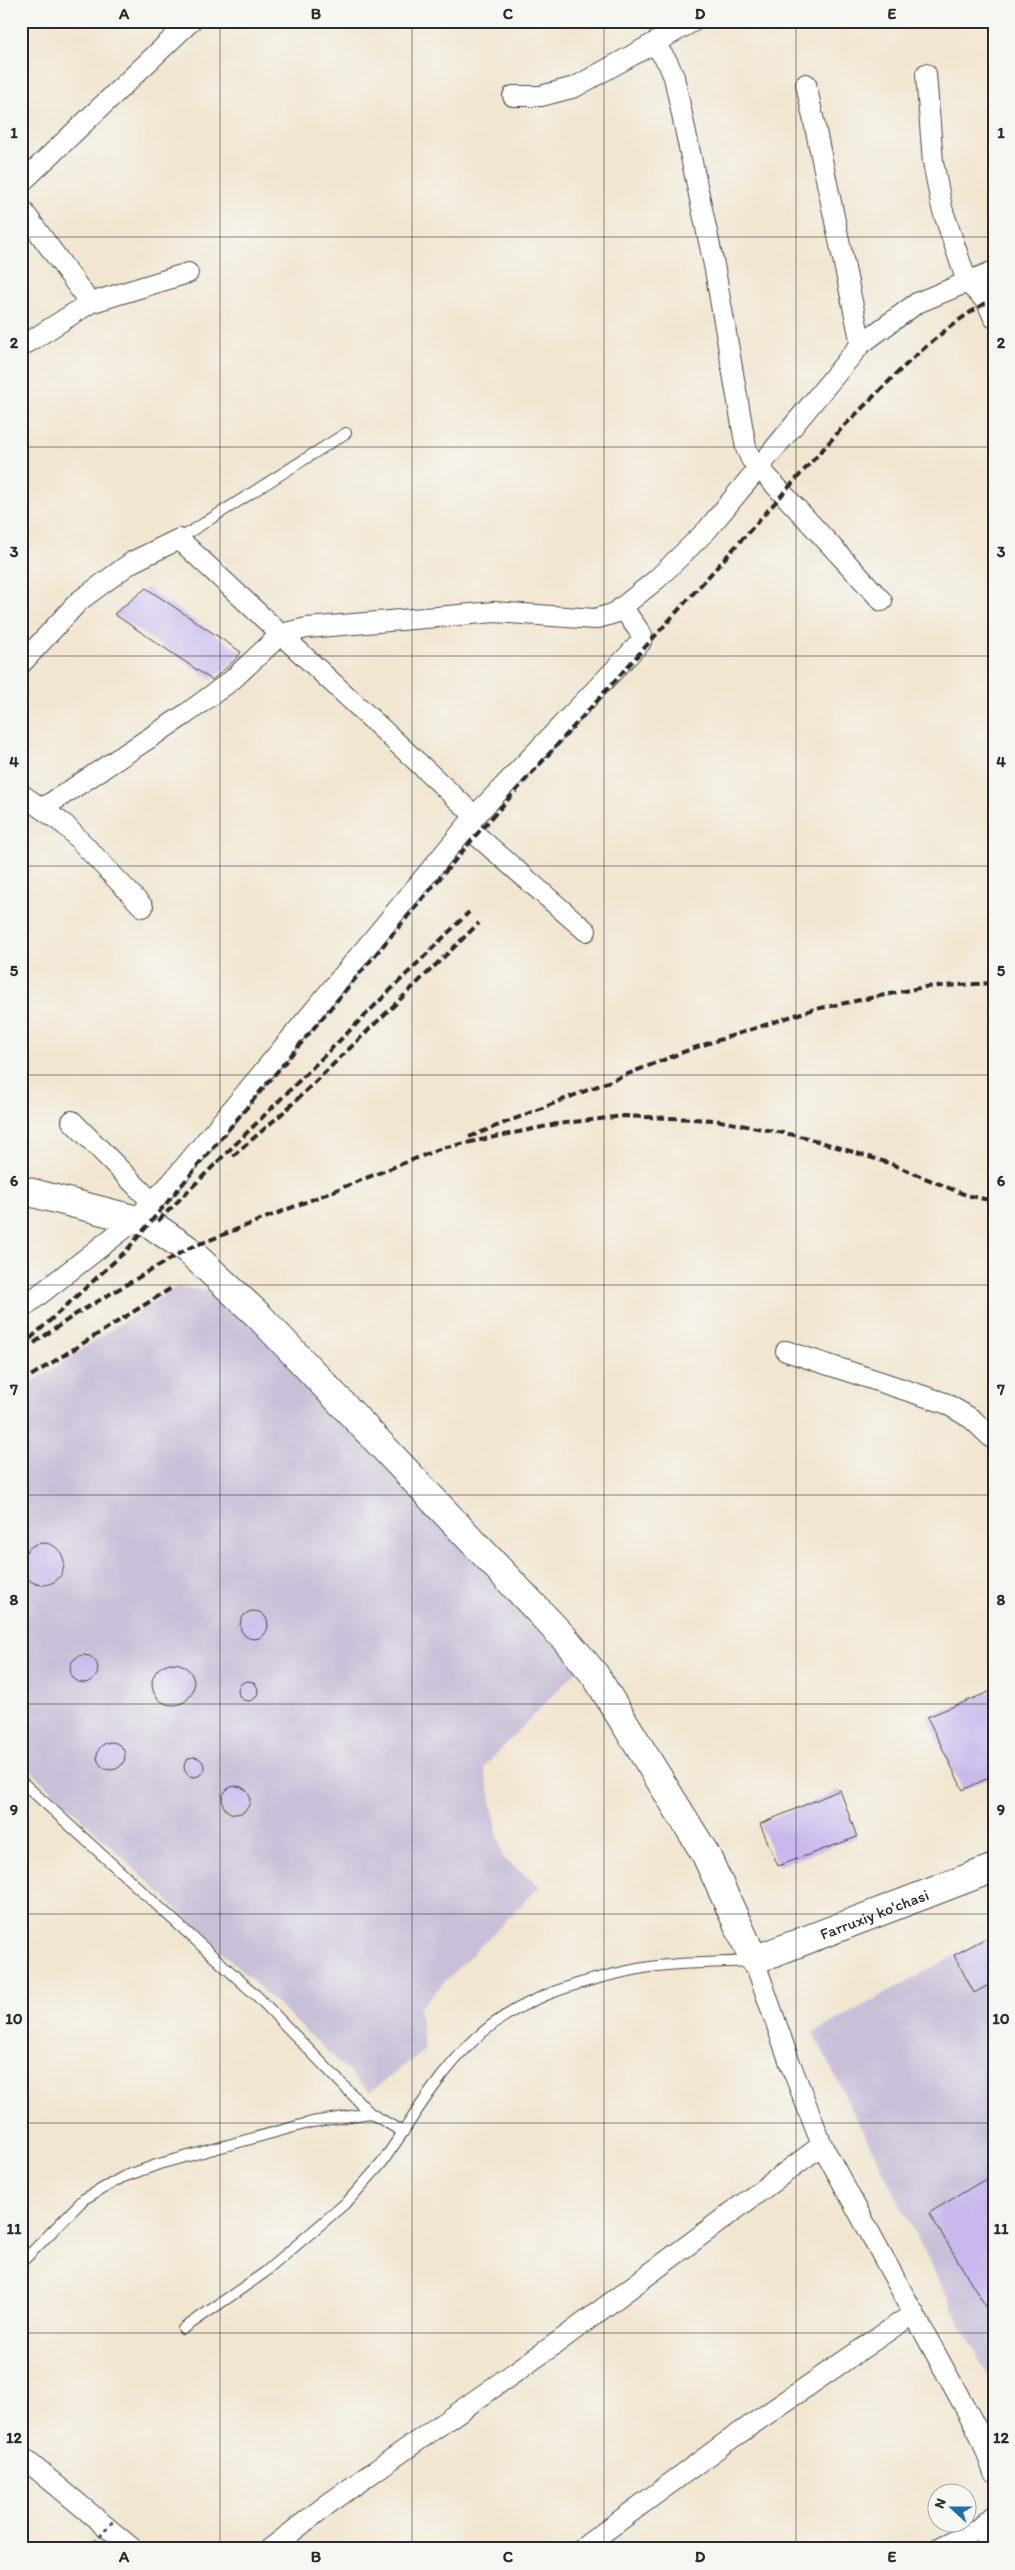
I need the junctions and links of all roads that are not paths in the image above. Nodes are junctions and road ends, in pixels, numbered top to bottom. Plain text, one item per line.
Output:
1 (191, 21) edge
2 (694, 21) edge
3 (654, 43) junction
4 (926, 74) dead end
5 (806, 84) dead end
6 (513, 96) dead end
7 (21, 182) edge
8 (21, 208) edge
9 (994, 271) edge
10 (188, 273) dead end
11 (967, 282) junction
12 (90, 304) junction
13 (994, 318) edge
14 (861, 344) junction
15 (21, 347) edge
16 (346, 433) dead end
17 (758, 470) junction
18 (178, 539) junction
19 (882, 601) dead end
20 (622, 607) junction
21 (281, 634) junction
22 (21, 664) edge
23 (21, 794) edge
24 (43, 808) junction
25 (471, 821) junction
26 (143, 907) dead end
27 (586, 931) dead end
28 (72, 1121) dead end
29 (21, 1190) edge
30 (143, 1211) junction
31 (21, 1309) edge
32 (786, 1351) dead end
33 (994, 1440) edge
34 (21, 1780) edge
35 (994, 1868) edge
36 (754, 1960) junction
37 (370, 2113) junction
38 (403, 2132) junction
39 (822, 2145) junction
40 (21, 2263) edge
41 (914, 2313) junction
42 (183, 2329) dead end
43 (21, 2456) edge
44 (994, 2473) edge
45 (987, 2522) edge
46 (133, 2549) edge
47 (270, 2549) edge
48 (581, 2549) edge
49 (937, 2549) edge
50 (994, 2549) edge

1 - 7 street
2 - 3 street
3 - 6 street
3 - 17 street
4 - 11 street
5 - 14 street
8 - 12 street
9 - 11 street
10 - 12 street
11 - 13 street
11 - 14 street
12 - 15 street
14 - 17 street
16 - 18 lane
17 - 19 street
17 - 20 street
18 - 21 street
18 - 22 street
20 - 21 street
20 - 25 street
21 - 24 street
21 - 25 street
23 - 24 street
24 - 26 street
25 - 27 street
25 - 30 street
28 - 30 street
29 - 30 street
30 - 31 street
30 - 36 street
32 - 33 street
34 - 37 lane
35 - 36 street, Farruxiy ko'chasi
36 - 38 lane
36 - 39 street
37 - 38 lane
37 - 40 lane
38 - 42 lane
39 - 41 street
39 - 47 street
41 - 44 street
41 - 48 street
43 - 46 street
45 - 49 street
45 - 50 street

